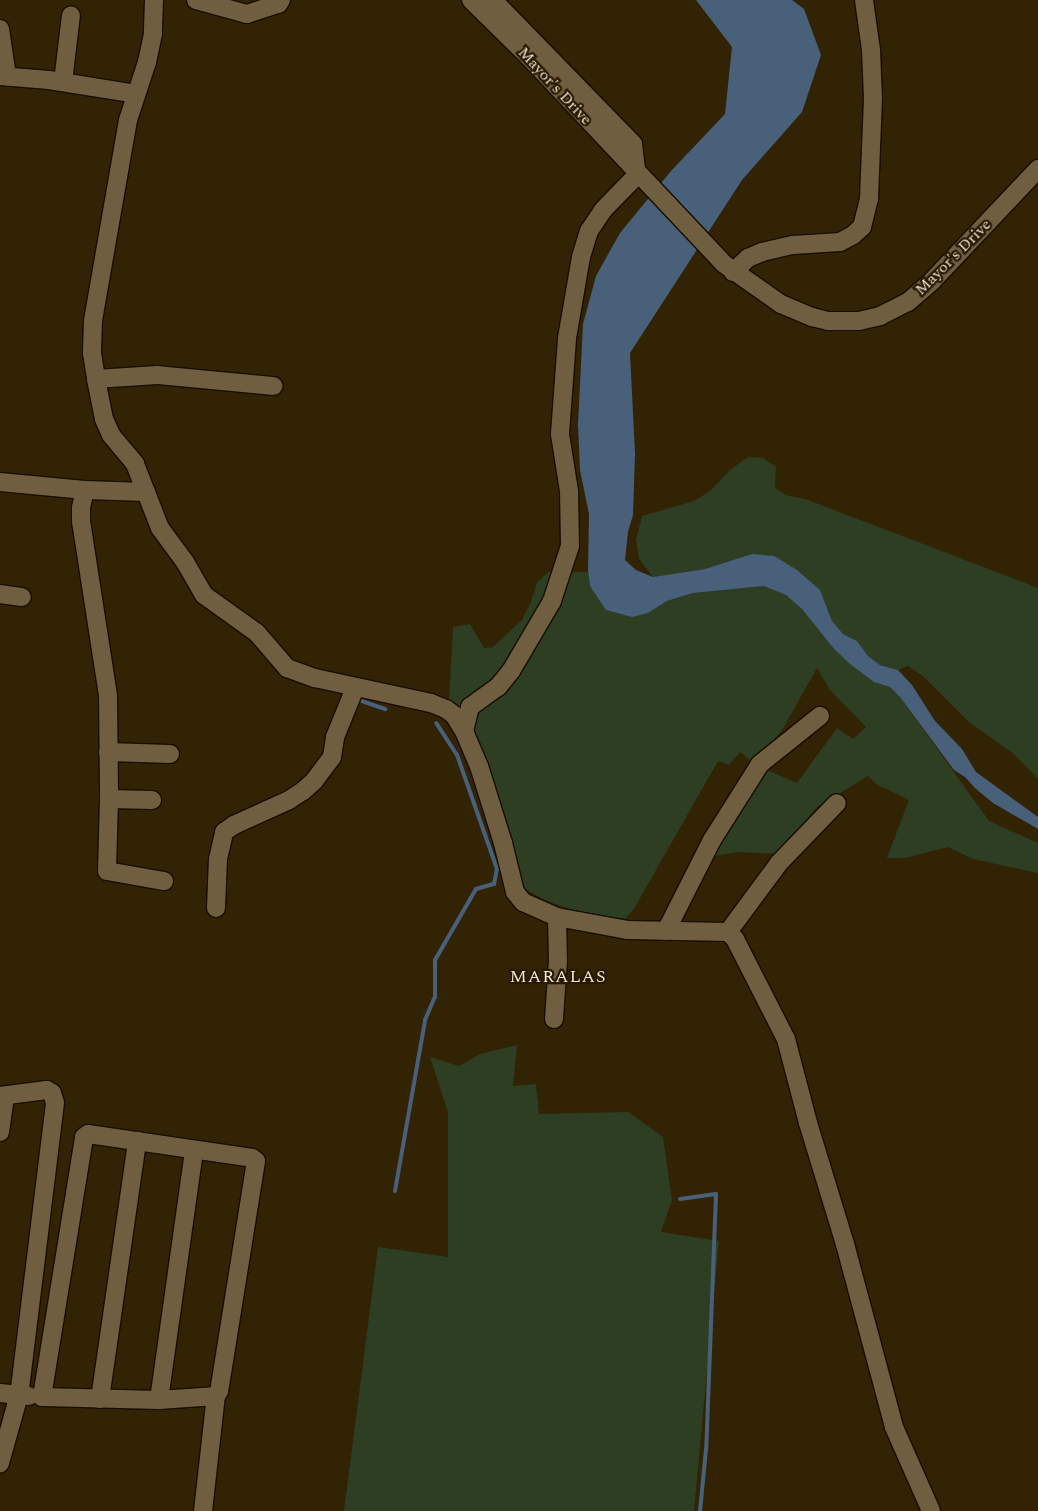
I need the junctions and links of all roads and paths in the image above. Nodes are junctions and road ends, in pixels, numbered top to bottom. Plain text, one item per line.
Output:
1 (154, 0) edge
2 (196, 0) edge
3 (281, 0) edge
4 (472, 0) edge
5 (493, 0) edge
6 (864, 0) edge
7 (70, 15) dead end
8 (0, 29) edge
9 (4, 76) edge
10 (63, 82) junction
11 (136, 94) junction
12 (1038, 169) edge
13 (642, 179) junction
14 (729, 268) junction
15 (96, 379) junction
16 (273, 386) dead end
17 (0, 482) edge
18 (85, 490) junction
19 (146, 492) junction
20 (0, 594) edge
21 (22, 597) dead end
22 (355, 688) junction
23 (820, 716) dead end
24 (464, 731) junction
25 (108, 752) junction
26 (170, 754) dead end
27 (109, 799) junction
28 (152, 800) dead end
29 (837, 803) dead end
30 (164, 880) dead end
31 (216, 908) dead end
32 (557, 917) junction
33 (666, 931) junction
34 (728, 932) junction
35 (554, 1019) dead end
36 (2, 1096) edge
37 (0, 1132) edge
38 (137, 1141) junction
39 (194, 1150) junction
40 (0, 1393) edge
41 (19, 1395) junction
42 (216, 1396) junction
43 (42, 1397) junction
44 (100, 1399) junction
45 (159, 1400) junction
46 (2, 1445) edge
47 (0, 1463) edge
48 (203, 1511) edge
49 (931, 1511) edge

1 - 11 street
2 - 3 street
4 - 13 street, Mayor's Drive
5 - 13 street, Mayor's Drive
6 - 14 street
7 - 10 street
8 - 9 street
9 - 10 street
10 - 11 street
11 - 15 street
12 - 14 street, Mayor's Drive
13 - 14 street, Mayor's Drive
13 - 24 street
15 - 16 street
15 - 19 street
17 - 18 street
18 - 19 street
18 - 25 street
19 - 22 street
20 - 21 street
22 - 24 street
22 - 31 street
23 - 33 street
24 - 32 street
25 - 26 street
25 - 27 street
27 - 28 street
27 - 30 street
29 - 34 street
32 - 33 street
32 - 35 street
33 - 34 street
34 - 49 street
36 - 37 street
36 - 41 street
38 - 39 street
38 - 43 street
38 - 44 street
39 - 42 street
39 - 45 street
40 - 41 street
41 - 43 street
41 - 46 street
42 - 45 street
42 - 48 street
43 - 44 street
44 - 45 street
46 - 47 street

